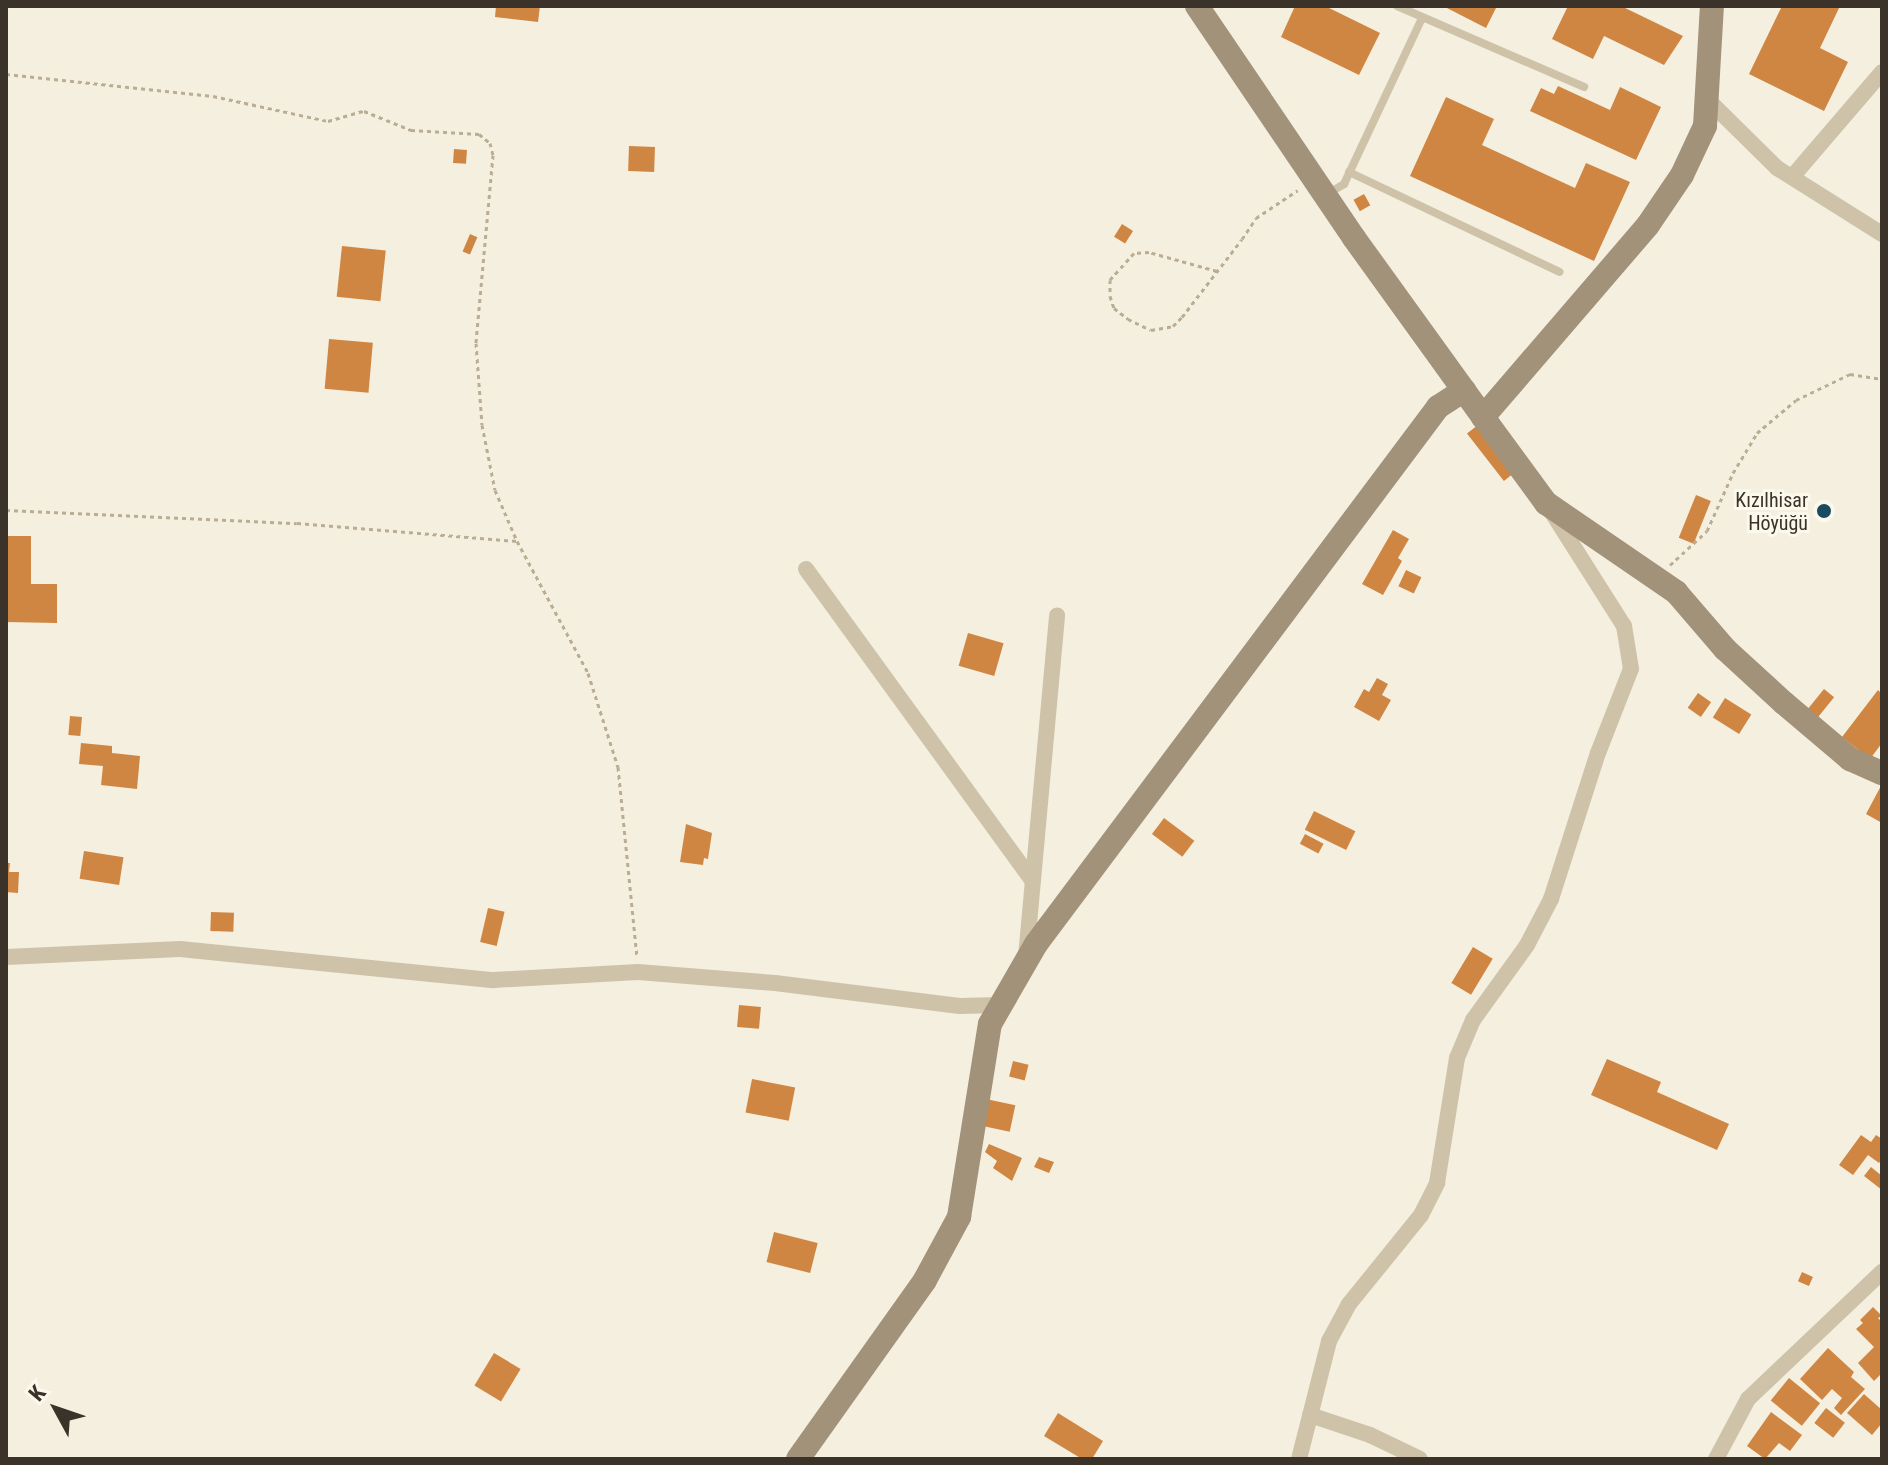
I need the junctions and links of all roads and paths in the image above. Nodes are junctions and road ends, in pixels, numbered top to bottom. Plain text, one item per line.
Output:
1 (1197, 6) edge
2 (1397, 6) edge
3 (1712, 6) edge
4 (1422, 18) junction
5 (1882, 72) edge
6 (6, 74) edge
7 (1584, 87) dead end
8 (1705, 97) junction
9 (1349, 172) junction
10 (1792, 177) junction
11 (1320, 188) junction
12 (1882, 234) edge
13 (1217, 271) junction
14 (1560, 272) dead end
15 (1882, 379) edge
16 (1464, 390) junction
17 (1483, 417) junction
18 (1546, 503) junction
19 (6, 510) edge
20 (517, 541) junction
21 (806, 569) dead end
22 (1652, 576) junction
23 (1057, 615) dead end
24 (1882, 773) edge
25 (1033, 881) junction
26 (6, 957) edge
27 (1025, 962) junction
28 (638, 972) junction
29 (1000, 1005) junction
30 (1882, 1272) edge
31 (1310, 1415) junction
32 (798, 1459) edge
33 (1299, 1459) edge
34 (1420, 1459) edge
35 (1716, 1459) edge

1 - 11 street
2 - 4 lane
3 - 8 street
4 - 7 lane
4 - 9 lane
5 - 10 street
6 - 20 path
8 - 10 street
8 - 17 street
9 - 11 lane
9 - 14 lane
10 - 12 street
11 - 13 path
11 - 16 street
13 - 13 path
15 - 22 path
16 - 17 street
16 - 27 street
17 - 18 street
18 - 22 street
18 - 31 street
19 - 20 path
20 - 28 path
21 - 25 street
22 - 24 street
23 - 25 street
25 - 27 street
26 - 28 street
27 - 29 street
28 - 29 street
29 - 32 street
30 - 35 street
31 - 33 street
31 - 34 street

